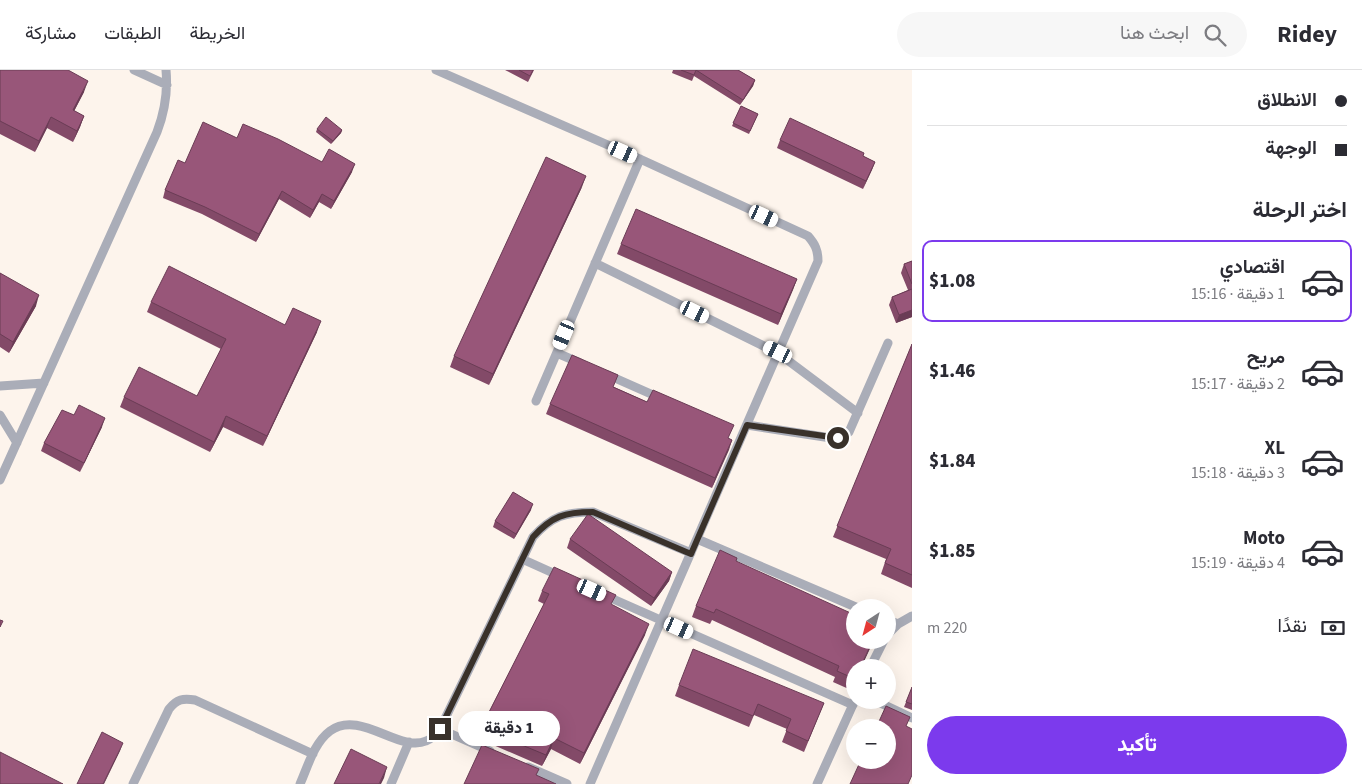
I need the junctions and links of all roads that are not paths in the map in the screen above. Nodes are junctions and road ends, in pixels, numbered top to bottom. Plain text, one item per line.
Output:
1 (134, 70) edge
2 (166, 70) edge
3 (436, 70) edge
4 (167, 85) junction
5 (640, 159) junction
6 (595, 263) junction
7 (888, 343) dead end
8 (778, 352) junction
9 (557, 353) junction
10 (44, 383) junction
11 (0, 386) edge
12 (536, 401) dead end
13 (672, 403) edge
14 (858, 413) junction
15 (0, 415) edge
16 (741, 429) junction
17 (17, 443) junction
18 (0, 480) edge
19 (697, 539) junction
20 (691, 554) junction
21 (522, 559) junction
22 (574, 582) edge
23 (592, 590) edge
24 (846, 603) edge
25 (912, 616) edge
26 (661, 621) junction
27 (898, 624) edge
28 (846, 700) edge
29 (851, 709) edge
30 (893, 709) edge
31 (912, 718) edge
32 (440, 729) junction
33 (408, 742) junction
34 (495, 752) edge
35 (313, 754) junction
36 (522, 764) edge
37 (133, 784) edge
38 (300, 784) edge
39 (390, 784) edge
40 (567, 784) edge
41 (590, 784) edge
42 (817, 784) edge

1 - 4 lane
2 - 4 lane
3 - 5 lane
4 - 10 lane
5 - 6 lane
5 - 8 lane
6 - 8 lane
6 - 9 lane
7 - 14 lane
8 - 14 lane
8 - 16 lane
9 - 12 lane
9 - 13 lane
10 - 11 lane
10 - 17 lane
14 - 16 lane
15 - 17 lane
16 - 19 lane
17 - 18 lane
19 - 20 lane
19 - 24 lane
20 - 21 lane
20 - 26 lane
21 - 22 lane
21 - 32 lane
23 - 26 lane
25 - 27 lane
26 - 28 lane
26 - 41 lane
29 - 42 lane
30 - 31 lane
32 - 33 lane
32 - 34 lane
33 - 35 lane
33 - 39 lane
35 - 37 lane
35 - 38 lane
36 - 40 lane

